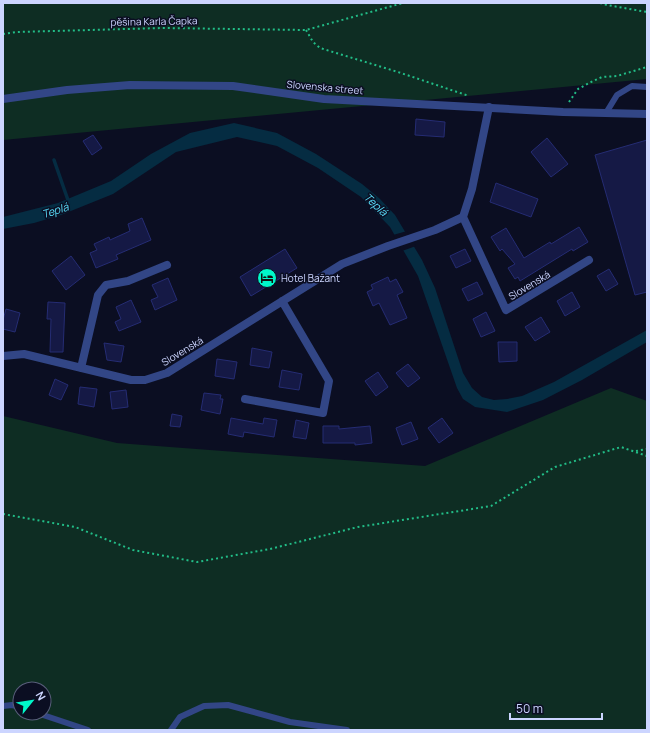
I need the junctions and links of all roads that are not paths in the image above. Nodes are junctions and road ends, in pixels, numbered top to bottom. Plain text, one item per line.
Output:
1 (647, 87) edge
2 (3, 99) edge
3 (489, 107) junction
4 (606, 113) junction
5 (647, 114) edge
6 (463, 217) junction
7 (590, 260) dead end
8 (167, 265) dead end
9 (282, 301) junction
10 (3, 356) edge
11 (81, 368) junction
12 (245, 399) dead end
13 (52, 718) edge
14 (88, 730) edge
15 (171, 730) edge
16 (347, 730) edge

1 - 4 lane
2 - 3 street, Slovenska street
3 - 4 street, Slovenska street
3 - 6 street
4 - 5 street, Slovenska street
6 - 7 street, Slovenská
6 - 9 street, Slovenská
8 - 11 street
9 - 11 street, Slovenská
9 - 12 street
10 - 11 street, Slovenská
13 - 14 lane
15 - 16 lane

